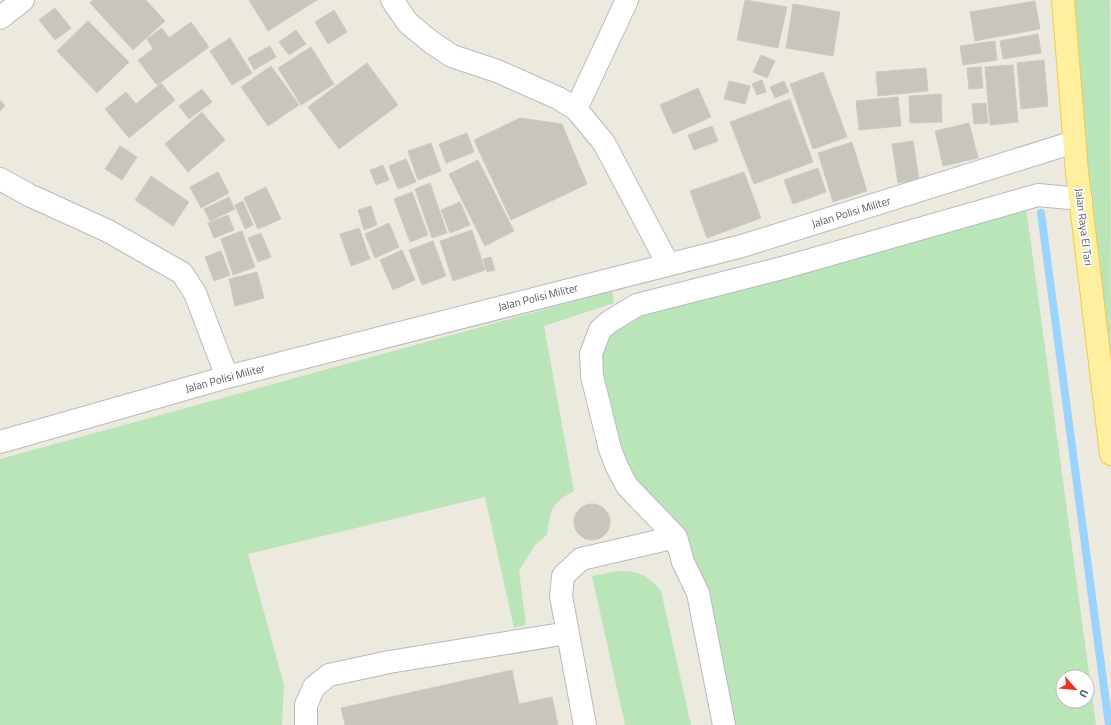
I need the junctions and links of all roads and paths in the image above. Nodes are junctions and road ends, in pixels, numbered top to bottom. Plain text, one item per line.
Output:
1 (23, 0) edge
2 (392, 0) edge
3 (627, 0) edge
4 (1063, 0) edge
5 (0, 18) edge
6 (576, 109) junction
7 (1074, 142) junction
8 (0, 179) edge
9 (1081, 199) junction
10 (668, 264) junction
11 (227, 377) junction
12 (0, 442) edge
13 (1111, 454) edge
14 (676, 537) junction
15 (568, 633) junction
16 (306, 725) edge
17 (585, 725) edge
18 (724, 725) edge

1 - 5 street
2 - 6 street
3 - 6 street
4 - 7 main road, Jalan Raya El Tari
6 - 10 street
7 - 9 main road, Jalan Raya El Tari
7 - 10 street, Jalan Polisi Militer
8 - 11 street
9 - 13 main road, Jalan Raya El Tari
9 - 14 street
10 - 11 street, Jalan Polisi Militer
11 - 12 street, Jalan Polisi Militer
14 - 15 street
14 - 18 street
15 - 16 street
15 - 17 street

